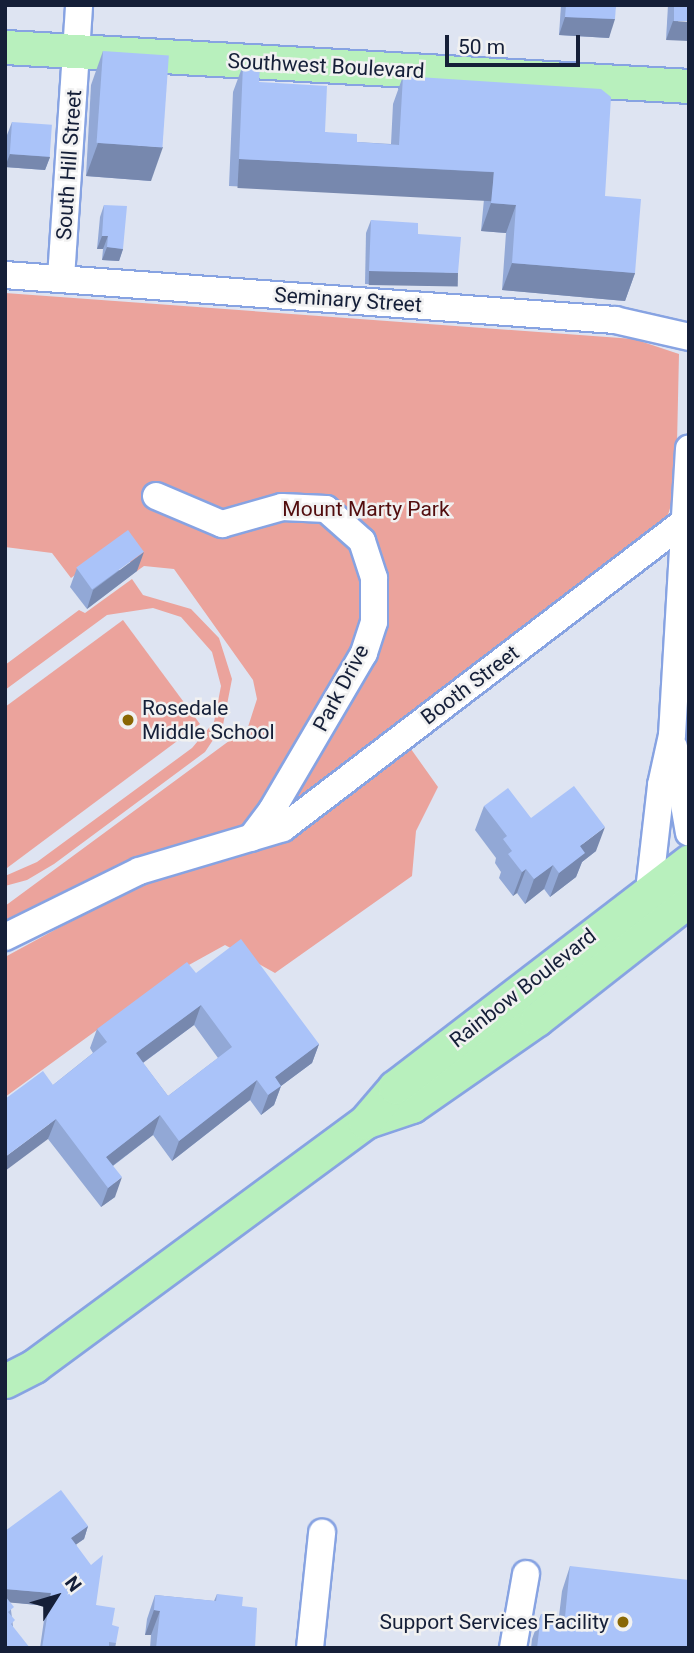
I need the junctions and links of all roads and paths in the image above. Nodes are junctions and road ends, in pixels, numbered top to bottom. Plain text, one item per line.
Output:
1 (79, 5) edge
2 (5, 47) edge
3 (76, 52) junction
4 (689, 86) edge
5 (5, 275) edge
6 (61, 278) junction
7 (689, 337) edge
8 (689, 449) edge
9 (156, 496) dead end
10 (684, 522) junction
11 (672, 735) junction
12 (689, 833) edge
13 (251, 838) junction
14 (689, 861) edge
15 (649, 891) junction
16 (687, 897) edge
17 (5, 937) edge
18 (365, 1122) junction
19 (34, 1366) junction
20 (5, 1381) edge
21 (5, 1399) edge
22 (322, 1533) dead end
23 (526, 1574) dead end
24 (310, 1648) edge
25 (513, 1648) edge

1 - 3 street, South Hill Street
2 - 3 main road, Southwest Boulevard
3 - 4 main road, Southwest Boulevard
3 - 6 street, South Hill Street
5 - 6 street, Seminary Street
6 - 7 street, Seminary Street
8 - 10 street
9 - 13 street, Park Drive
10 - 11 street
10 - 13 street, Booth Street
11 - 12 street
11 - 15 street
13 - 17 street, Booth Street
14 - 15 main road, Rainbow Boulevard
15 - 18 main road, Rainbow Boulevard
16 - 18 main road, Rainbow Boulevard
18 - 19 main road, Rainbow Boulevard
19 - 20 main road, Rainbow Boulevard
19 - 21 main road, Rainbow Boulevard
22 - 24 street
23 - 25 street

